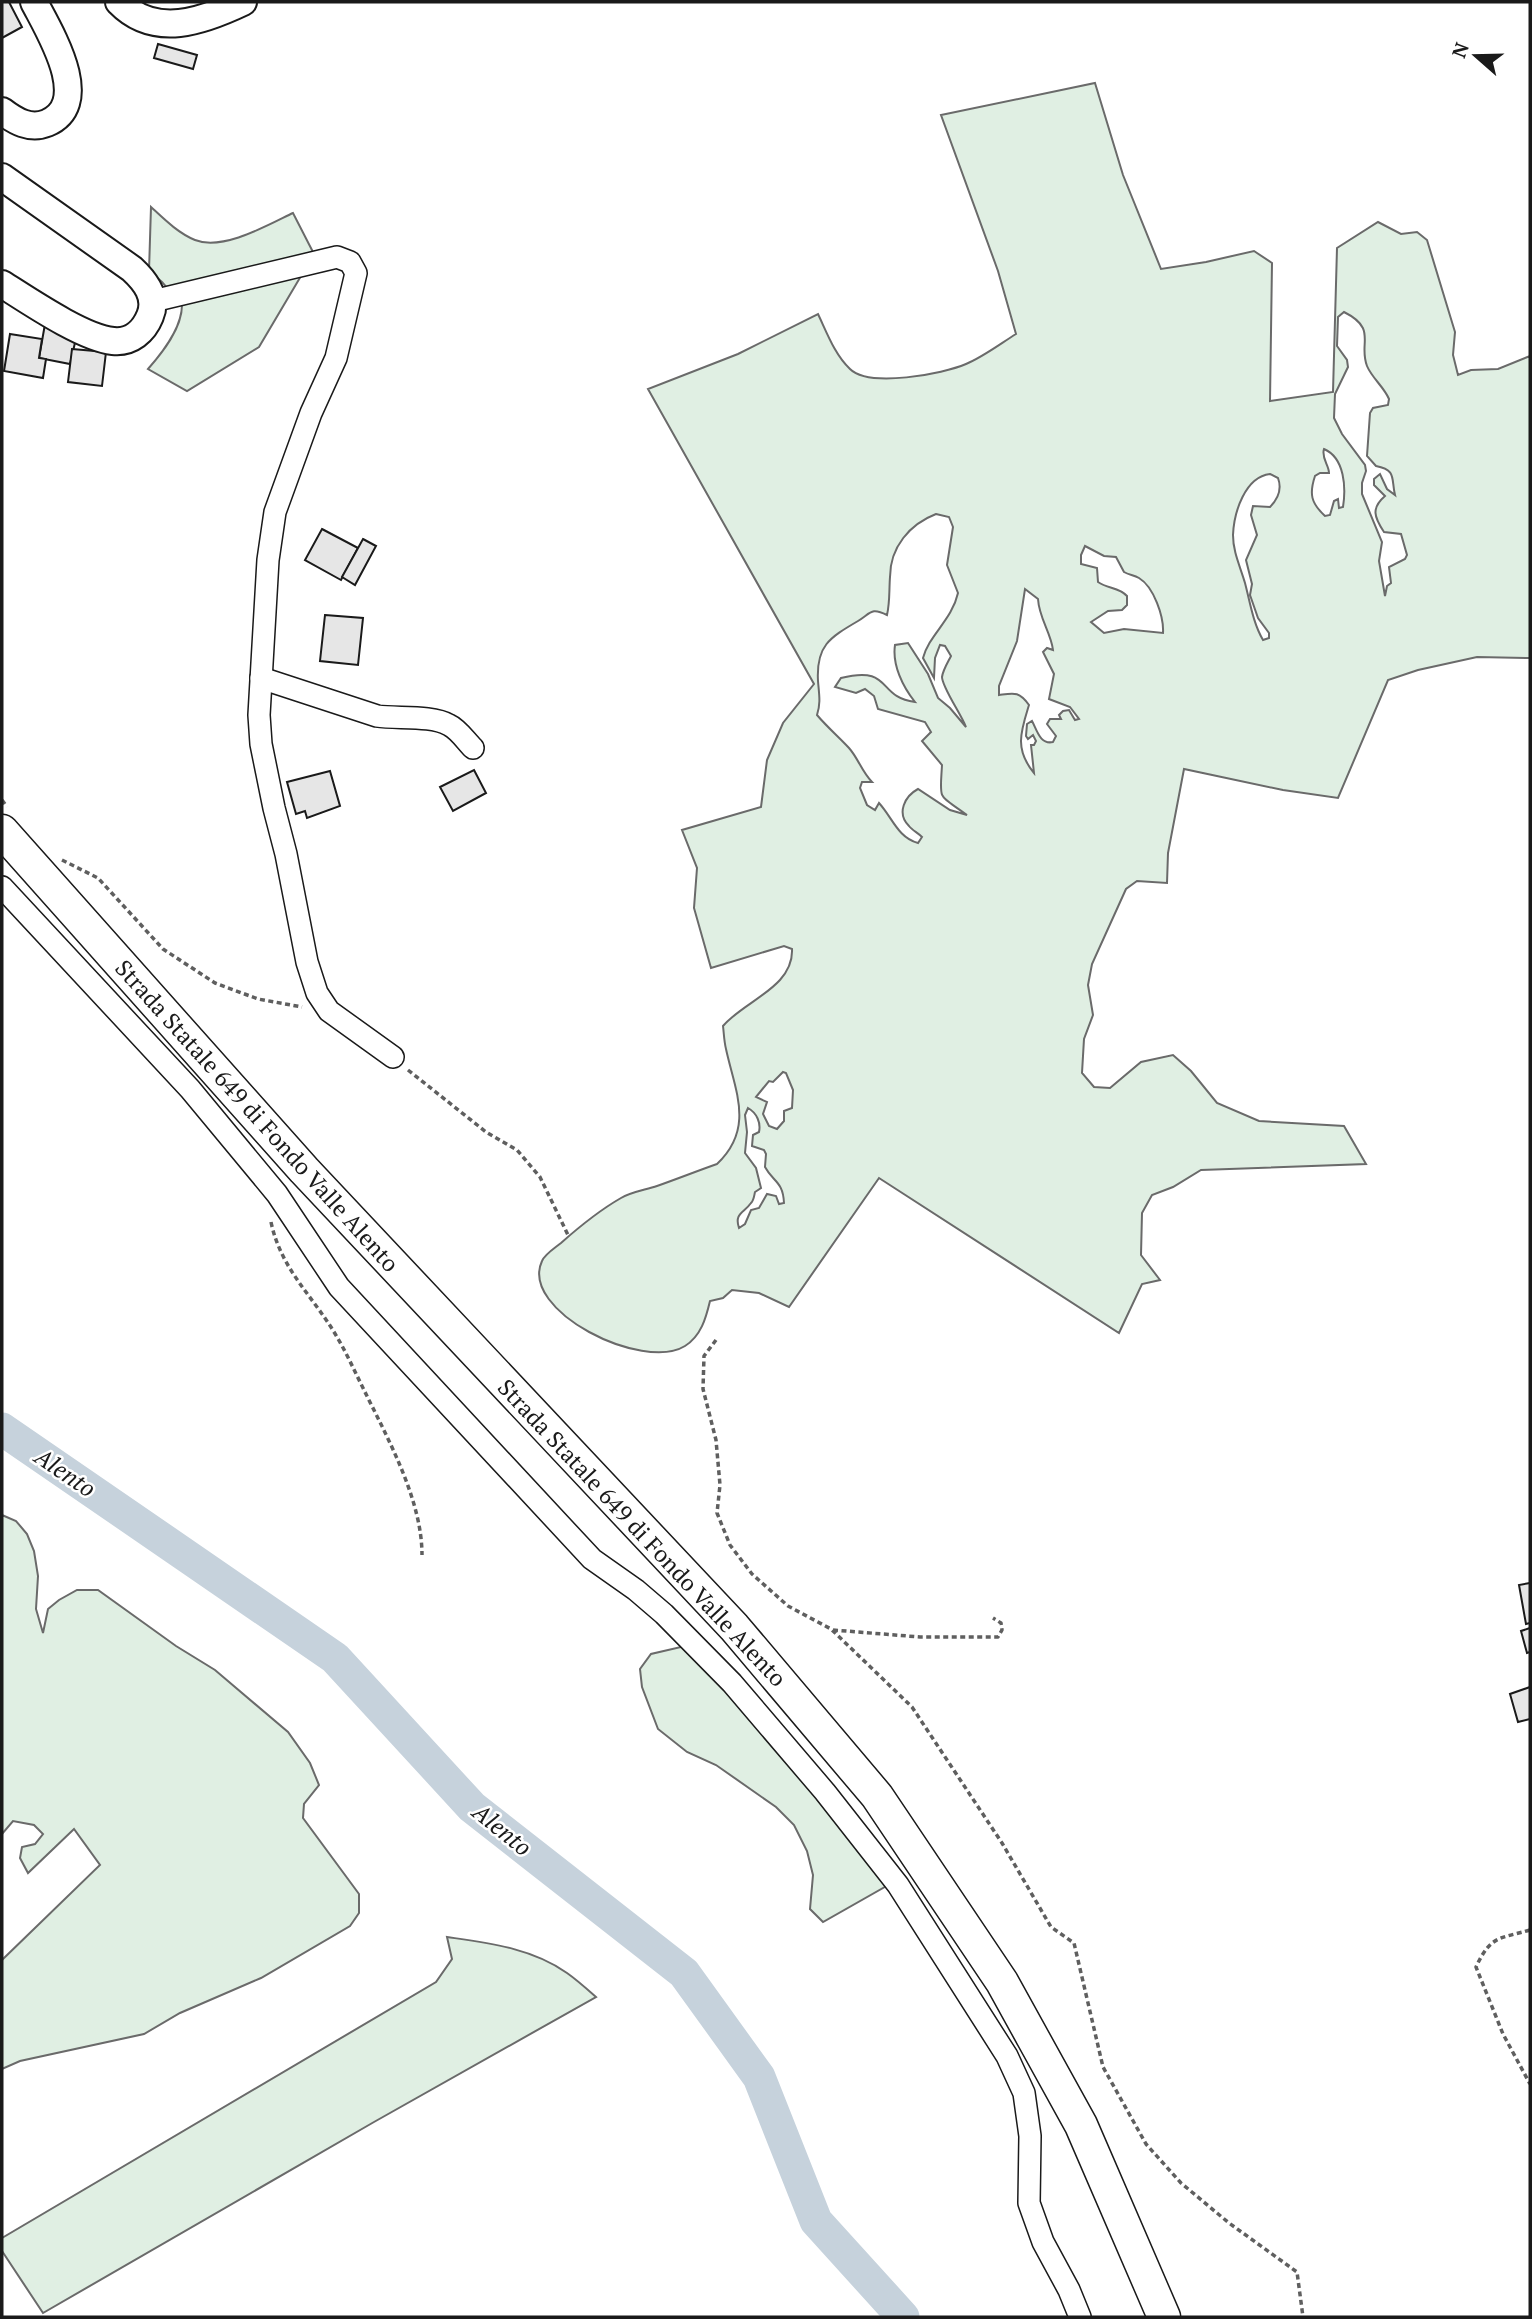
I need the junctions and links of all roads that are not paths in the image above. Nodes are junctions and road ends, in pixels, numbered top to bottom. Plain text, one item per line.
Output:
1 (34, 2) edge
2 (119, 2) edge
3 (243, 2) edge
4 (2, 111) edge
5 (2, 177) edge
6 (2, 284) edge
7 (153, 301) junction
8 (261, 678) junction
9 (473, 748) dead end
10 (8, 823) edge
11 (2, 887) edge
12 (393, 1057) road end
13 (1080, 2317) edge
14 (1164, 2317) edge

1 - 4 main road
2 - 3 main road
5 - 7 main road
6 - 7 main road
7 - 8 street
8 - 9 street
8 - 12 street
10 - 14 highway, Strada Statale 649 di Fondo Valle Alento
11 - 13 street

